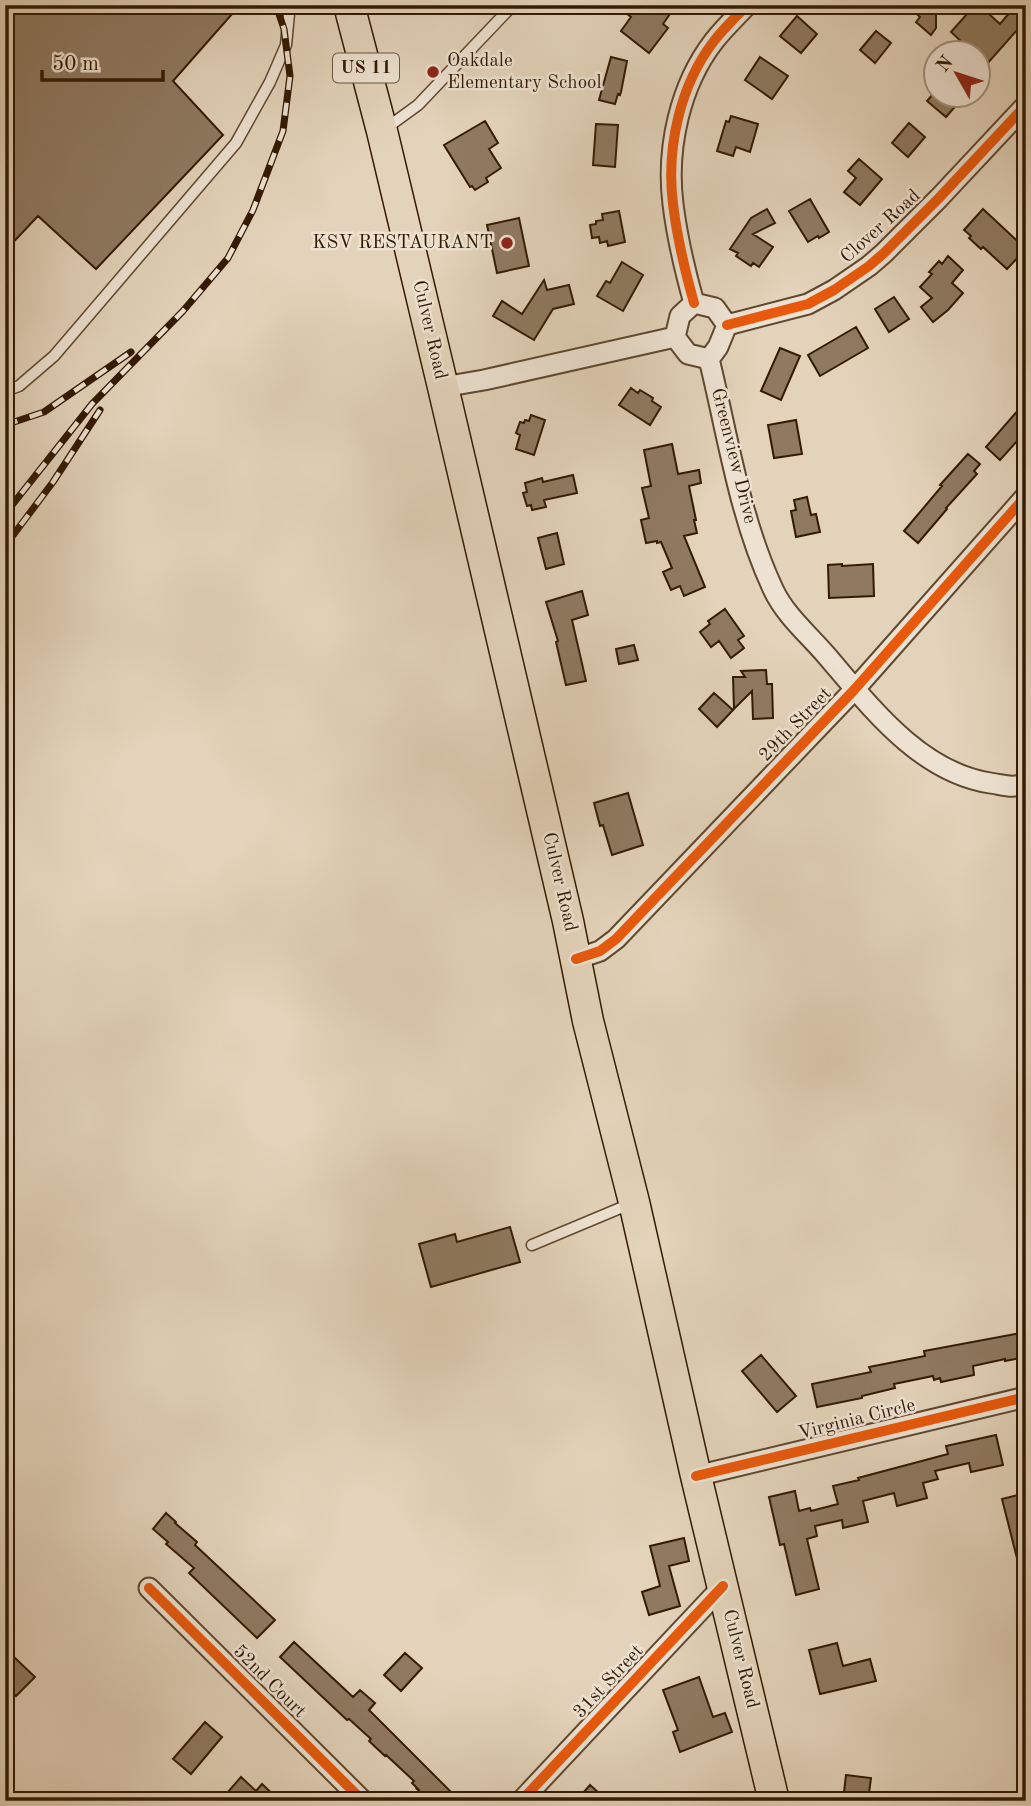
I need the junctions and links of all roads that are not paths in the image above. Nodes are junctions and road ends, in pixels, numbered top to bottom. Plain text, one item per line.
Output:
1 (288, 5) edge
2 (349, 5) edge
3 (747, 5) edge
4 (505, 8) edge
5 (1026, 105) edge
6 (382, 131) junction
7 (694, 303) junction
8 (727, 325) junction
9 (675, 337) junction
10 (709, 359) junction
11 (443, 387) junction
12 (5, 391) edge
13 (1026, 496) edge
14 (854, 690) junction
15 (1026, 783) edge
16 (576, 959) junction
17 (634, 1202) junction
18 (532, 1245) dead end
19 (1026, 1397) edge
20 (696, 1476) junction
21 (723, 1586) junction
22 (149, 1588) dead end
23 (363, 1801) edge
24 (521, 1801) edge
25 (774, 1801) edge

1 - 12 lane
2 - 6 main road, Culver Road / US 11
3 - 7 street
4 - 6 lane
5 - 8 street, Clover Road
6 - 11 main road, Culver Road / US 11
7 - 8 street
7 - 9 street
8 - 10 street
9 - 10 street
9 - 11 street
10 - 14 street, Greenview Drive
11 - 16 main road, Culver Road / US 11
13 - 14 street, 29th Street
14 - 15 street, Greenview Drive
14 - 16 street, 29th Street
16 - 17 main road, Culver Road / US 11
17 - 18 lane
17 - 20 main road, Culver Road / US 11
19 - 20 street, Virginia Circle
20 - 21 main road, Culver Road / US 11
21 - 24 street, 31st Street
21 - 25 main road, Culver Road / US 11
22 - 23 street, 52nd Court

